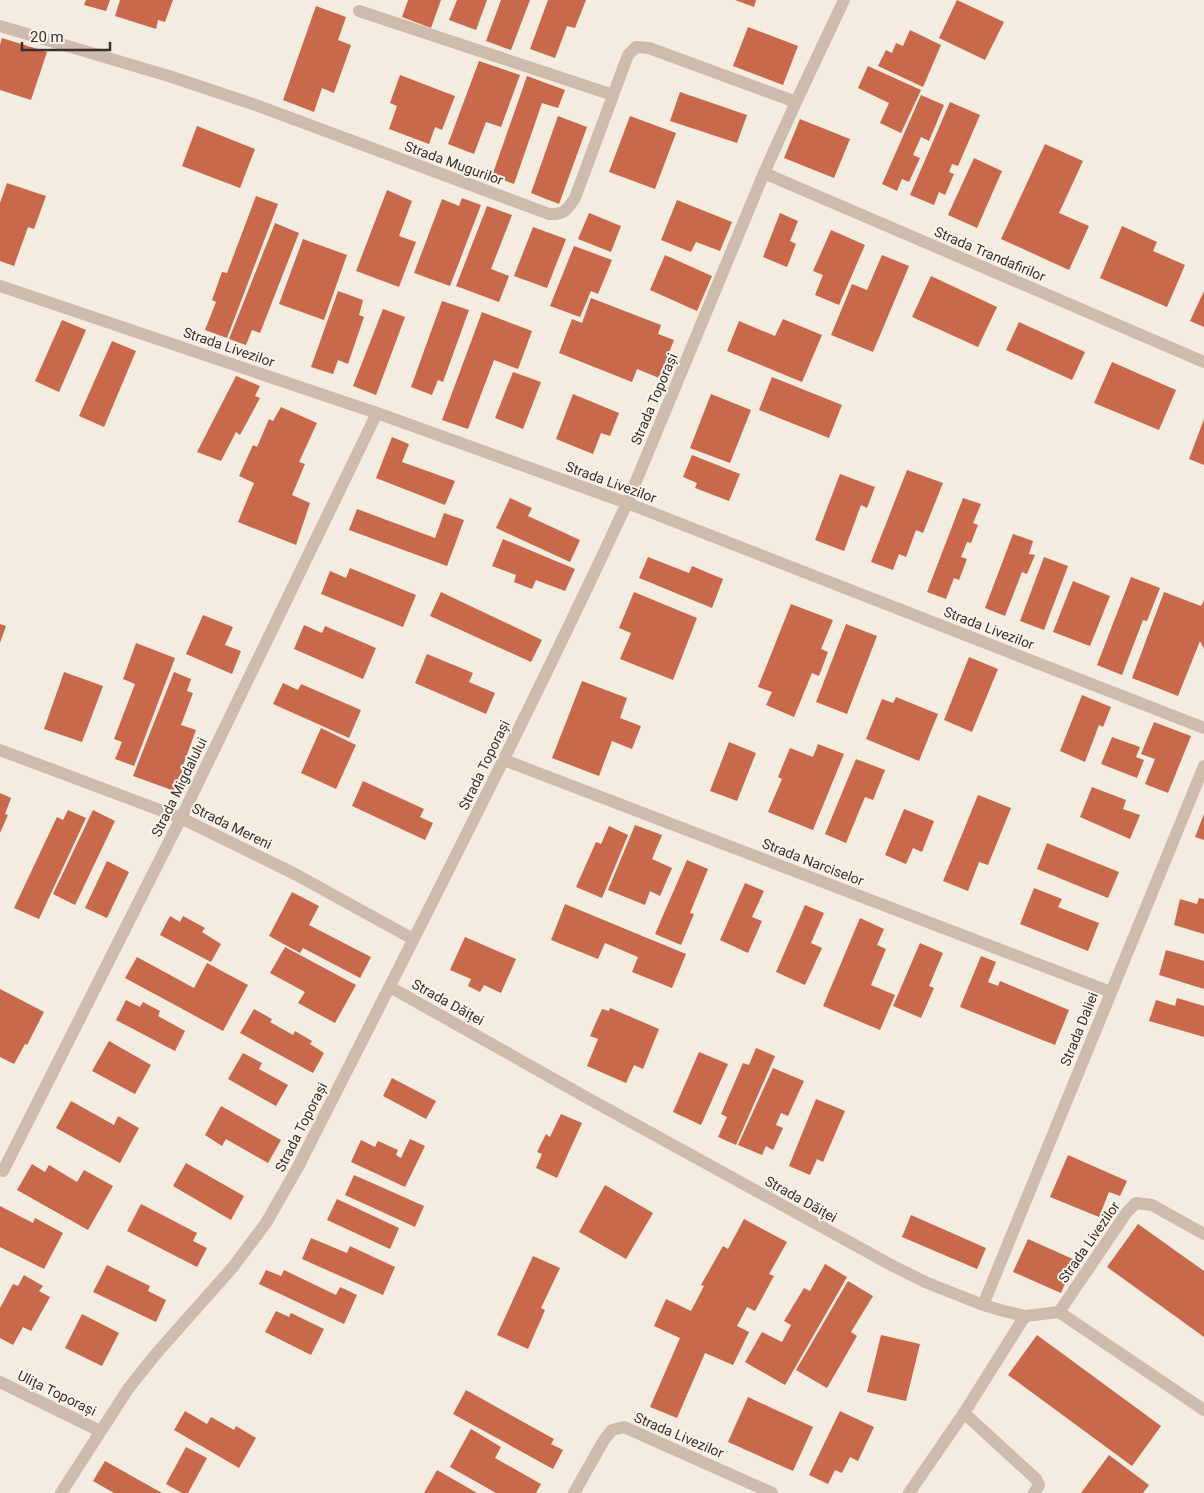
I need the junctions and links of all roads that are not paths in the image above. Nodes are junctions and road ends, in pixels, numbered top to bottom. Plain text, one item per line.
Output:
1 (844, 0) edge
2 (359, 12) dead end
3 (0, 26) edge
4 (613, 95) junction
5 (796, 102) junction
6 (764, 173) junction
7 (0, 286) edge
8 (1204, 362) edge
9 (376, 412) junction
10 (627, 503) junction
11 (1204, 728) edge
12 (0, 750) edge
13 (504, 760) junction
14 (1204, 766) edge
15 (181, 818) junction
16 (413, 939) junction
17 (390, 987) junction
18 (1111, 992) junction
19 (3, 1171) dead end
20 (1204, 1234) edge
21 (983, 1305) junction
22 (1059, 1312) junction
23 (1025, 1316) junction
24 (0, 1382) edge
25 (1204, 1410) edge
26 (964, 1412) junction
27 (100, 1431) junction
28 (60, 1493) edge
29 (574, 1493) edge
30 (772, 1493) edge
31 (909, 1493) edge
32 (1034, 1493) edge

1 - 5 street, Strada Toporași
2 - 4 street
3 - 4 street, Strada Mugurilor
4 - 5 street, Strada Mugurilor
5 - 6 street, Strada Toporași
6 - 8 street, Strada Trandafirilor
6 - 10 street, Strada Toporași
7 - 9 street, Strada Livezilor
9 - 10 street, Strada Livezilor
9 - 15 street, Strada Migdalului
10 - 11 street, Strada Livezilor
10 - 13 street, Strada Toporași
12 - 15 street, Strada Mereni
13 - 16 street, Strada Toporași
13 - 18 street, Strada Narciselor
14 - 18 street, Strada Daliei
15 - 16 street, Strada Mereni
15 - 19 street, Strada Migdalului
16 - 17 street, Strada Toporași
17 - 21 street, Strada Dăiței
17 - 27 street, Strada Toporași
18 - 21 street, Strada Daliei
20 - 22 street, Strada Livezilor
21 - 23 street, Strada Dăiței
22 - 23 street, Strada Dăiței
22 - 25 street
23 - 26 street
24 - 27 street, Ulița Toporași
26 - 31 street
26 - 32 street
27 - 28 street, Strada Toporași
29 - 30 street, Strada Livezilor

